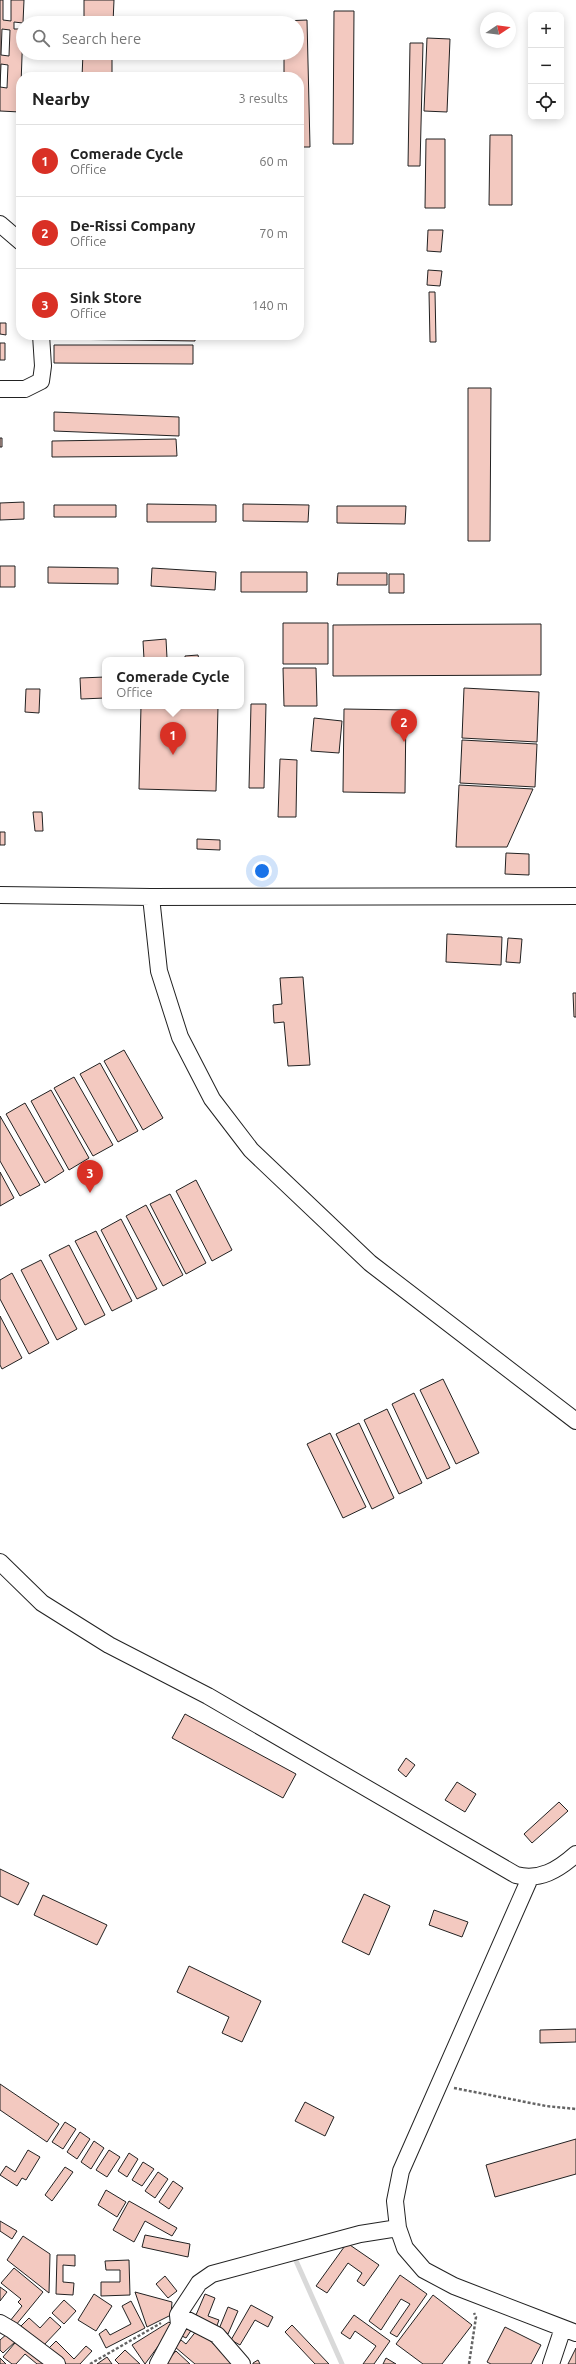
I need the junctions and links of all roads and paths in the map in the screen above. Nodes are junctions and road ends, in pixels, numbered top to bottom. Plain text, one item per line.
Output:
1 (0, 224) edge
2 (16, 238) edge
3 (41, 340) edge
4 (0, 389) edge
5 (0, 895) edge
6 (576, 896) edge
7 (150, 897) junction
8 (576, 1421) edge
9 (0, 1562) edge
10 (576, 1854) edge
11 (530, 1878) junction
12 (438, 2085) junction
13 (576, 2108) edge
14 (398, 2228) junction
15 (461, 2289) junction
16 (178, 2315) junction
17 (0, 2323) edge
18 (570, 2331) edge
19 (57, 2364) edge
20 (90, 2364) edge
21 (158, 2364) edge
22 (242, 2364) edge
23 (469, 2364) edge
24 (551, 2364) edge

1 - 2 street
3 - 4 street
5 - 7 street
6 - 7 street
7 - 8 street
9 - 11 street
10 - 11 street
11 - 12 street
12 - 13 path
12 - 14 street
14 - 15 street
14 - 16 street
15 - 18 street
15 - 23 path
16 - 20 path
16 - 21 street
16 - 22 street
17 - 19 street
18 - 24 street

